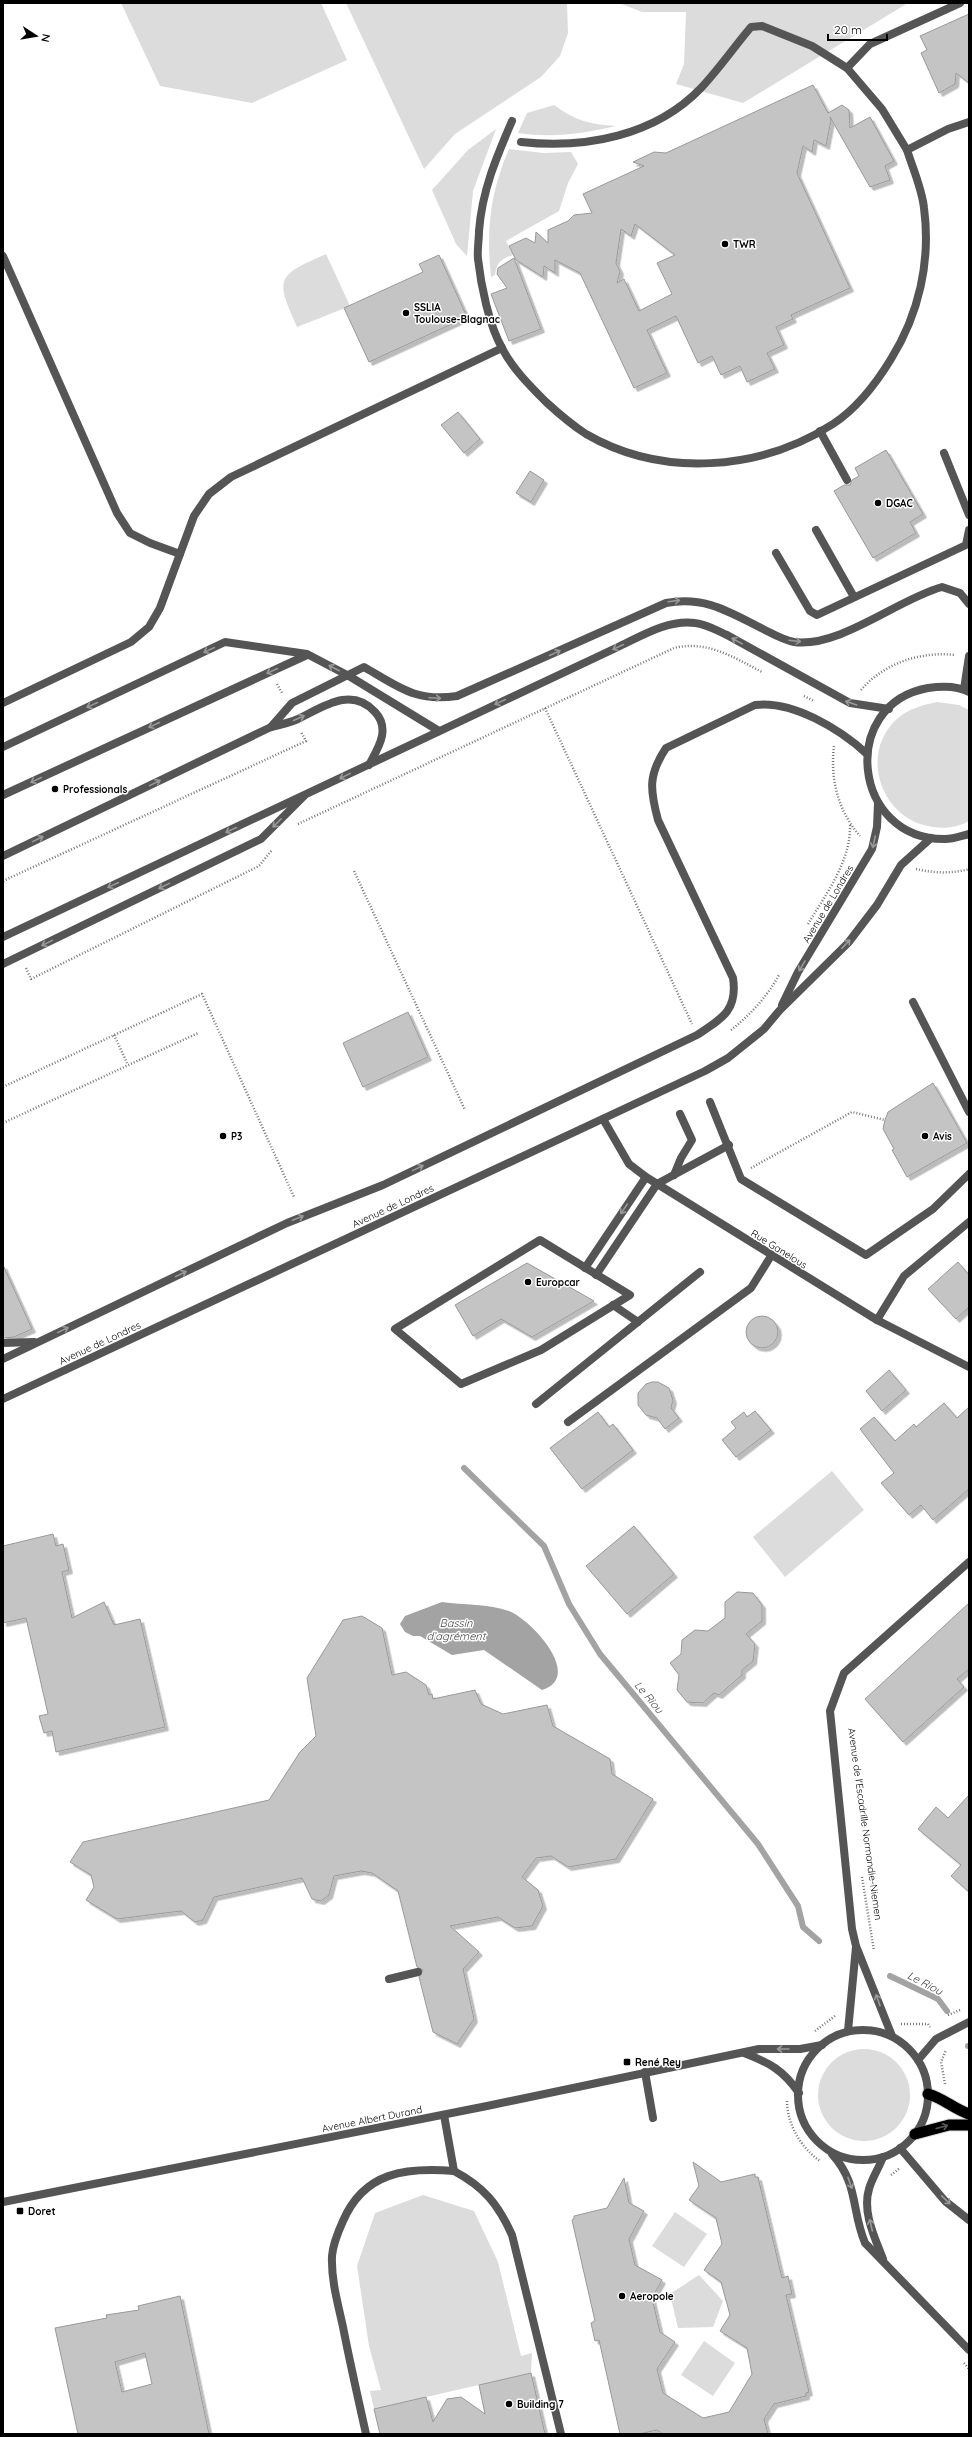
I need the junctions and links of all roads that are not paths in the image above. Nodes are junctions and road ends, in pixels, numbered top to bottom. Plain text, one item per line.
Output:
1 (960, 3) edge
2 (847, 68) junction
3 (512, 121) dead end
4 (969, 122) edge
5 (521, 142) dead end
6 (907, 150) junction
7 (3, 256) edge
8 (502, 348) junction
9 (820, 431) junction
10 (944, 453) dead end
11 (847, 480) dead end
12 (969, 515) edge
13 (816, 530) dead end
14 (969, 530) edge
15 (968, 546) edge
16 (776, 553) dead end
17 (180, 554) junction
18 (854, 597) junction
19 (969, 604) edge
20 (307, 654) junction
21 (969, 656) edge
22 (350, 676) junction
23 (966, 690) edge
24 (3, 703) edge
25 (890, 709) junction
26 (271, 727) junction
27 (439, 730) junction
28 (3, 747) edge
29 (867, 754) junction
30 (369, 765) junction
31 (304, 795) junction
32 (3, 796) edge
33 (878, 803) junction
34 (969, 834) edge
35 (932, 838) junction
36 (3, 856) edge
37 (5, 935) edge
38 (3, 964) edge
39 (913, 1002) dead end
40 (779, 1011) junction
41 (710, 1102) dead end
42 (969, 1112) edge
43 (680, 1114) dead end
44 (603, 1118) junction
45 (729, 1145) junction
46 (969, 1174) edge
47 (674, 1175) junction
48 (646, 1177) junction
49 (657, 1184) junction
50 (969, 1222) edge
51 (772, 1256) junction
52 (585, 1268) junction
53 (700, 1272) dead end
54 (596, 1275) junction
55 (613, 1305) junction
56 (877, 1320) junction
57 (638, 1322) junction
58 (39, 1342) junction
59 (3, 1343) edge
60 (3, 1359) edge
61 (969, 1367) edge
62 (3, 1399) edge
63 (536, 1404) dead end
64 (568, 1422) dead end
65 (969, 1562) edge
66 (856, 1946) junction
67 (418, 1972) dead end
68 (389, 1979) dead end
69 (967, 2023) edge
70 (848, 2031) junction
71 (892, 2036) junction
72 (822, 2045) junction
73 (744, 2053) junction
74 (918, 2060) junction
75 (645, 2072) junction
76 (799, 2093) junction
77 (928, 2094) junction
78 (969, 2114) edge
79 (444, 2115) junction
80 (653, 2118) dead end
81 (969, 2125) edge
82 (915, 2134) junction
83 (900, 2148) junction
84 (829, 2151) junction
85 (883, 2157) junction
86 (454, 2171) junction
87 (3, 2202) edge
88 (969, 2220) edge
89 (884, 2262) junction
90 (969, 2350) edge
91 (366, 2434) edge
92 (561, 2434) edge

1 - 2 street
2 - 5 street
2 - 6 street
3 - 8 street
4 - 6 street
6 - 9 street
7 - 17 street
8 - 9 street
8 - 17 street
9 - 11 street
10 - 12 street
13 - 18 street
14 - 15 street
15 - 18 street
16 - 18 street
17 - 24 street
22 -> 19 street
22 -> 20 street
20 -> 28 street
20 -> 32 street
21 - 23 street
22 - 26 street
22 - 27 street
23 - 25 street
25 -> 27 street
25 - 29 street
26 -> 30 street
36 -> 26 street
27 - 30 street
29 - 33 street
58 -> 29 street
30 -> 31 street
31 -> 37 street
31 -> 38 street
33 - 35 street
33 -> 40 street, Avenue de Londres
34 - 35 street
40 -> 35 street, Avenue de Londres
39 - 42 street
40 - 44 street, Avenue de Londres
41 - 45 street
43 - 47 street
44 - 48 street, Rue Ganelous
44 - 62 street, Avenue de Londres
45 - 46 street
45 - 47 street
47 - 49 street
48 - 49 street, Rue Ganelous
48 -> 52 street
49 - 51 street, Rue Ganelous
49 - 54 street
50 - 56 street
51 - 56 street, Rue Ganelous
51 - 64 street
52 - 54 street
52 - 55 street
53 - 57 street
54 - 55 street
55 - 57 street
56 - 61 street, Rue Ganelous
57 - 63 street
58 - 59 street
58 - 60 street
65 - 66 street, Avenue de l'Escadrille Normandie-Niemen
66 - 70 street, Avenue de l'Escadrille Normandie-Niemen
71 -> 66 street, Avenue de l'Escadrille Normandie-Niemen
67 - 68 street
69 - 74 street
70 - 71 street
70 - 72 street
71 - 74 street
72 -> 73 street, Avenue Albert Durand
72 - 76 street
73 - 75 street, Avenue Albert Durand
73 - 76 street
74 - 77 street
75 - 79 street, Avenue Albert Durand
75 - 80 street
76 - 84 street
77 - 78 highway
77 - 82 street
79 - 86 street
79 - 87 street, Avenue Albert Durand
82 -> 81 highway
82 - 83 street
83 - 85 street
83 -> 88 street
84 - 85 street
84 -> 89 street
89 -> 85 street
86 - 91 street
86 - 92 street
89 - 90 street

